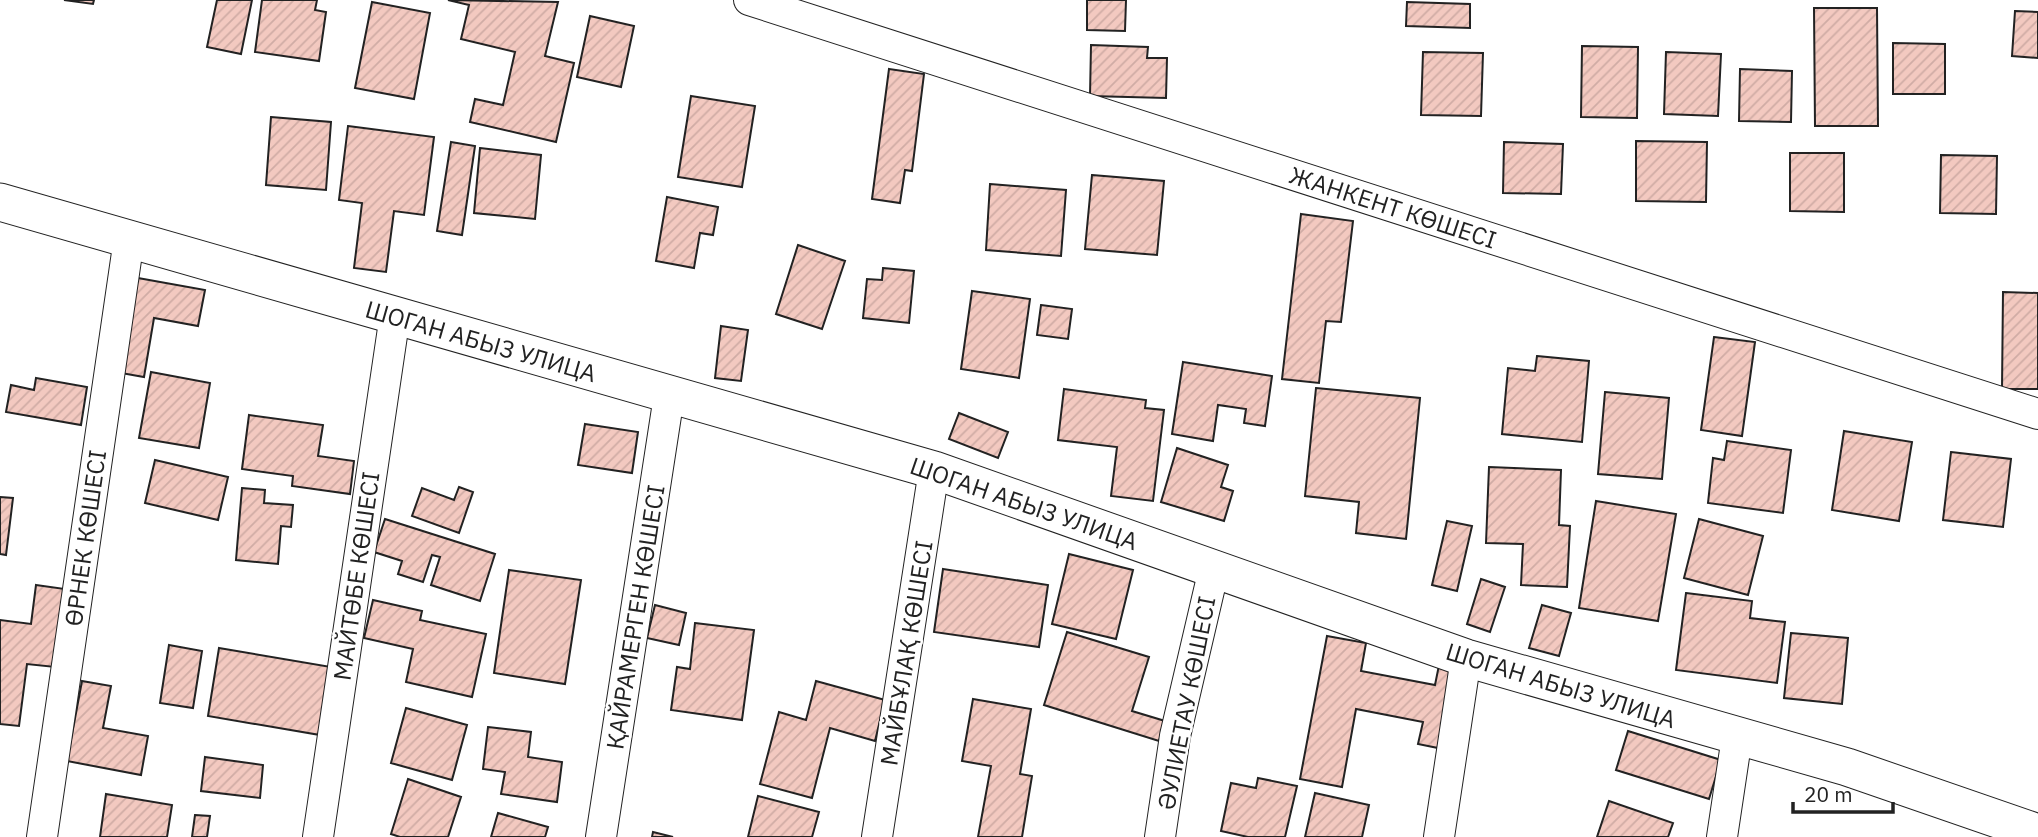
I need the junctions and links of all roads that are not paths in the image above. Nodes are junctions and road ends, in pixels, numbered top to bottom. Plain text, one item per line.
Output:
1 (749, 0) edge
2 (0, 202) edge
3 (129, 239) junction
4 (395, 315) junction
5 (669, 396) junction
6 (2038, 414) edge
7 (934, 470) junction
8 (1214, 569) junction
9 (1466, 658) junction
10 (1737, 737) junction
11 (2018, 831) edge
12 (42, 837) edge
13 (318, 837) edge
14 (601, 837) edge
15 (877, 837) edge
16 (1160, 837) edge
17 (1439, 837) edge
18 (1722, 837) edge

1 - 6 street, ЖАНКЕНТ КӨШЕСІ
2 - 3 street, ШОГАН АБЫЗ УЛИЦА
3 - 4 street, ШОГАН АБЫЗ УЛИЦА
3 - 12 street, ӨРНЕК КӨШЕСІ
4 - 5 street, ШОГАН АБЫЗ УЛИЦА
4 - 13 street, МАЙТӨБЕ КӨШЕСІ
5 - 7 street, ШОГАН АБЫЗ УЛИЦА
5 - 14 street, ҚАЙРАМЕРГЕН КӨШЕСІ
7 - 8 street, ШОГАН АБЫЗ УЛИЦА
7 - 15 street, МАЙБҰЛАҚ КӨШЕСІ
8 - 9 street, ШОГАН АБЫЗ УЛИЦА
8 - 16 street, ӘУЛИЕТАУ КӨШЕСІ
9 - 10 street, ШОГАН АБЫЗ УЛИЦА
9 - 17 street
10 - 11 street, ШОГАН АБЫЗ УЛИЦА
10 - 18 street

